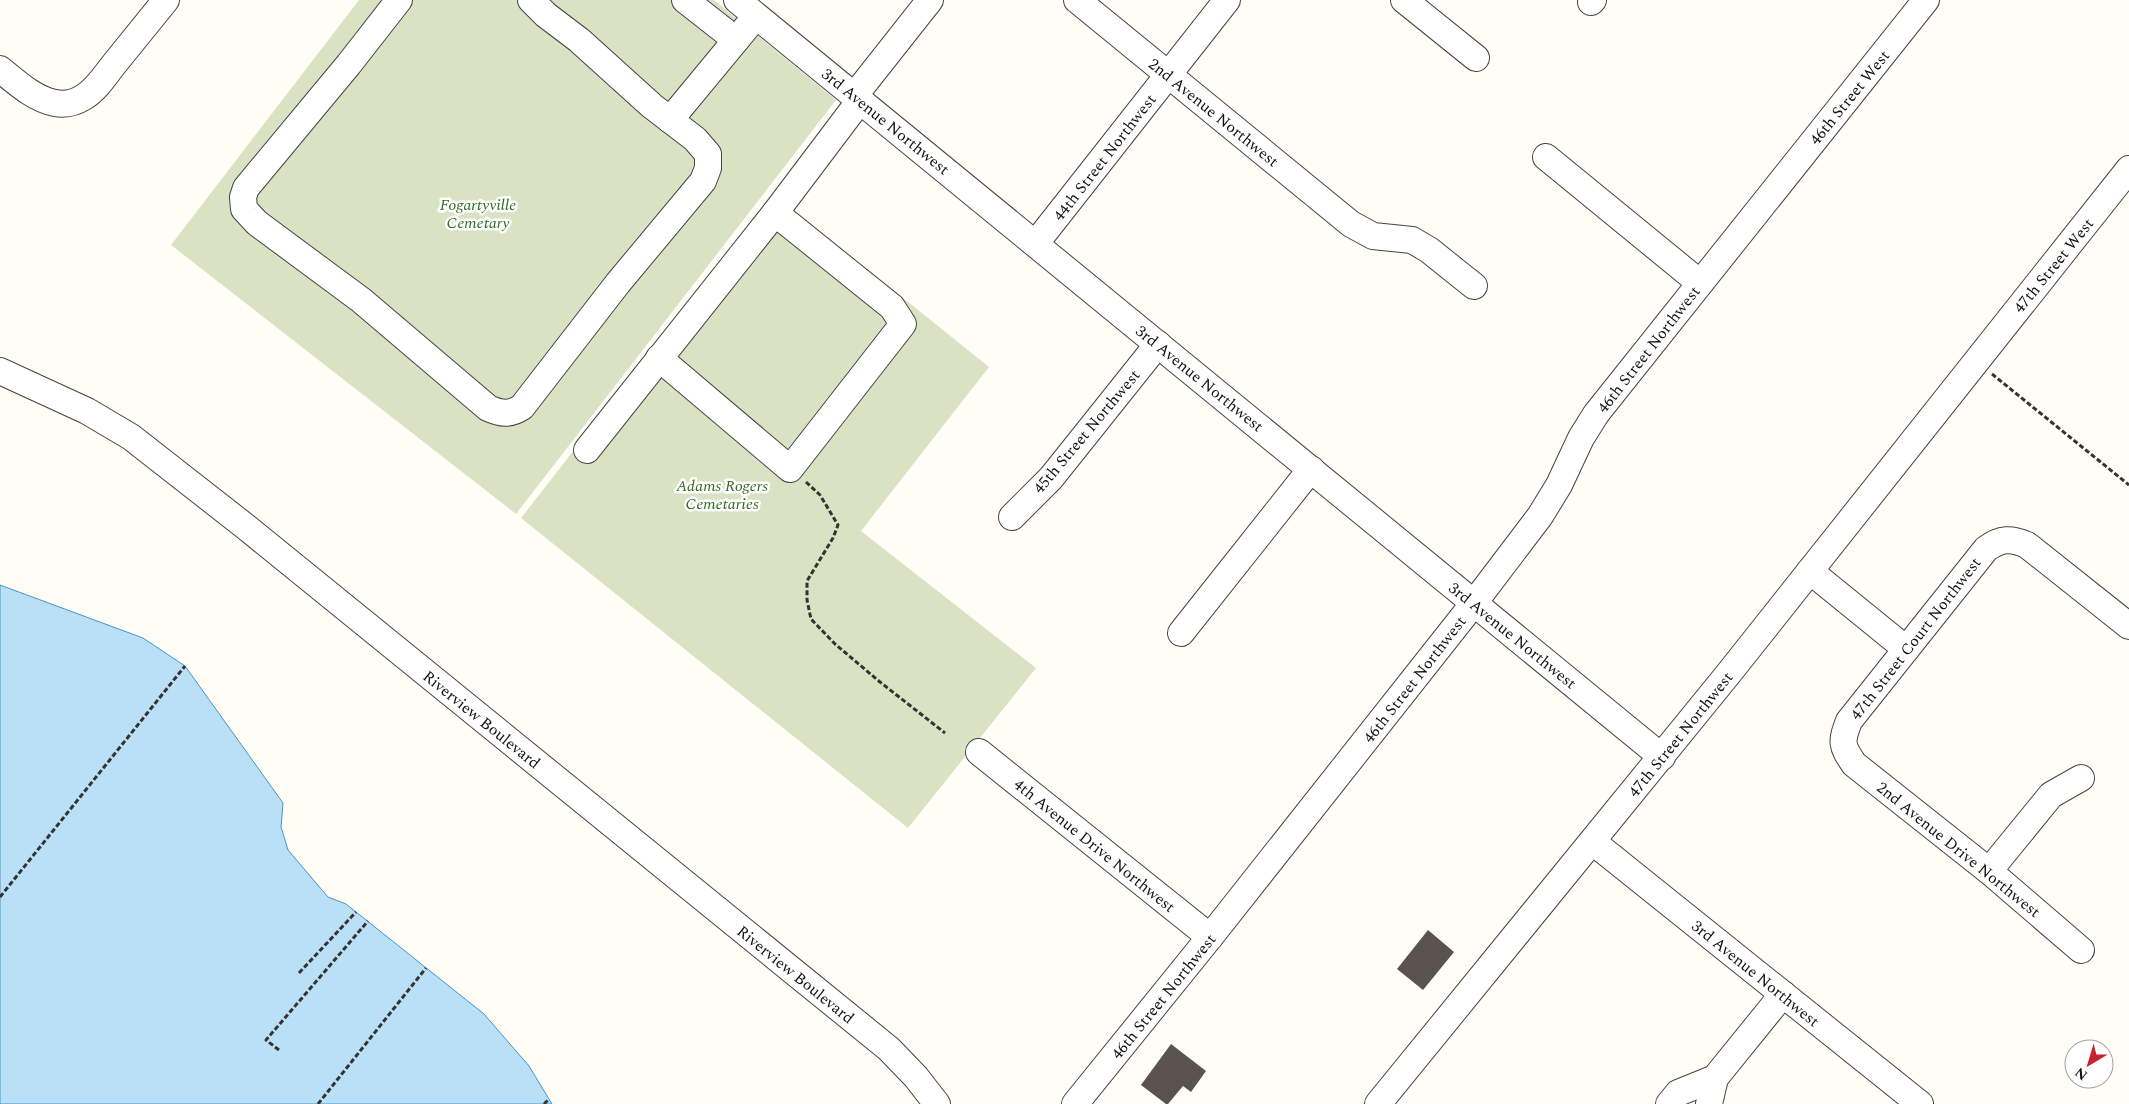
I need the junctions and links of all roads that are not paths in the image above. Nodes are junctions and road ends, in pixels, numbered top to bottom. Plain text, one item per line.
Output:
1 (166, 0) edge
2 (399, 0) edge
3 (532, 0) edge
4 (685, 0) edge
5 (930, 0) edge
6 (1077, 0) edge
7 (1227, 0) edge
8 (1404, 0) edge
9 (1926, 0) edge
10 (746, 8) edge
11 (736, 40) junction
12 (1476, 58) dead end
13 (0, 69) edge
14 (1168, 75) junction
15 (855, 96) junction
16 (670, 120) junction
17 (1546, 157) dead end
18 (2129, 169) edge
19 (1772, 194) joint
20 (775, 212) junction
21 (1036, 243) junction
22 (1700, 283) junction
23 (1474, 286) dead end
24 (1158, 344) junction
25 (659, 358) junction
26 (1976, 361) joint
27 (0, 371) edge
28 (587, 450) dead end
29 (1310, 469) junction
30 (1012, 517) dead end
31 (1816, 565) junction
32 (1474, 603) junction
33 (2129, 626) edge
34 (1181, 633) dead end
35 (1912, 642) junction
36 (1843, 744) joint
37 (979, 752) dead end
38 (1662, 756) junction
39 (2081, 778) dead end
40 (1593, 842) junction
41 (1989, 871) junction
42 (1210, 937) junction
43 (2081, 950) dead end
44 (1783, 994) junction
45 (1715, 1078) junction
46 (1383, 1102) edge
47 (937, 1104) edge
48 (1074, 1104) edge
49 (1669, 1104) edge
50 (1709, 1104) edge
51 (1920, 1104) edge

1 - 13 street
2 - 16 street
3 - 16 street
4 - 11 street
5 - 15 street
6 - 14 street, 2nd Avenue Northwest
7 - 14 street, 44th Street Northwest
8 - 12 street
9 - 19 street, 46th Street West
10 - 11 street
10 - 15 street, 3rd Avenue Northwest
11 - 16 street
14 - 21 street, 44th Street Northwest
14 - 23 street, 2nd Avenue Northwest
15 - 20 street
15 - 21 street, 3rd Avenue Northwest
17 - 22 street
18 - 26 street, 47th Street West
19 - 22 street, 46th Street Northwest
20 - 25 street
20 - 25 street
21 - 24 street, 3rd Avenue Northwest
22 - 32 street, 46th Street Northwest
24 - 29 street, 3rd Avenue Northwest
24 - 30 street, 45th Street Northwest
25 - 28 street
26 - 31 street, 47th Street Northwest
27 - 47 street, Riverview Boulevard
29 - 32 street, 3rd Avenue Northwest
29 - 34 street
31 - 35 street
31 - 38 street, 47th Street Northwest
32 - 38 street, 3rd Avenue Northwest
32 - 42 street, 46th Street Northwest
33 - 35 street, 47th Street Court Northwest
35 - 36 street, 47th Street Court Northwest
36 - 41 street, 2nd Avenue Drive Northwest
37 - 42 street, 4th Avenue Drive Northwest
38 - 40 street, 47th Street Northwest
39 - 41 street
40 - 44 street, 3rd Avenue Northwest
40 - 46 street, 47th Street Northwest
41 - 43 street, 2nd Avenue Drive Northwest
42 - 48 street, 46th Street Northwest
44 - 45 street
44 - 51 street, 3rd Avenue Northwest
45 - 49 street
45 - 50 street

